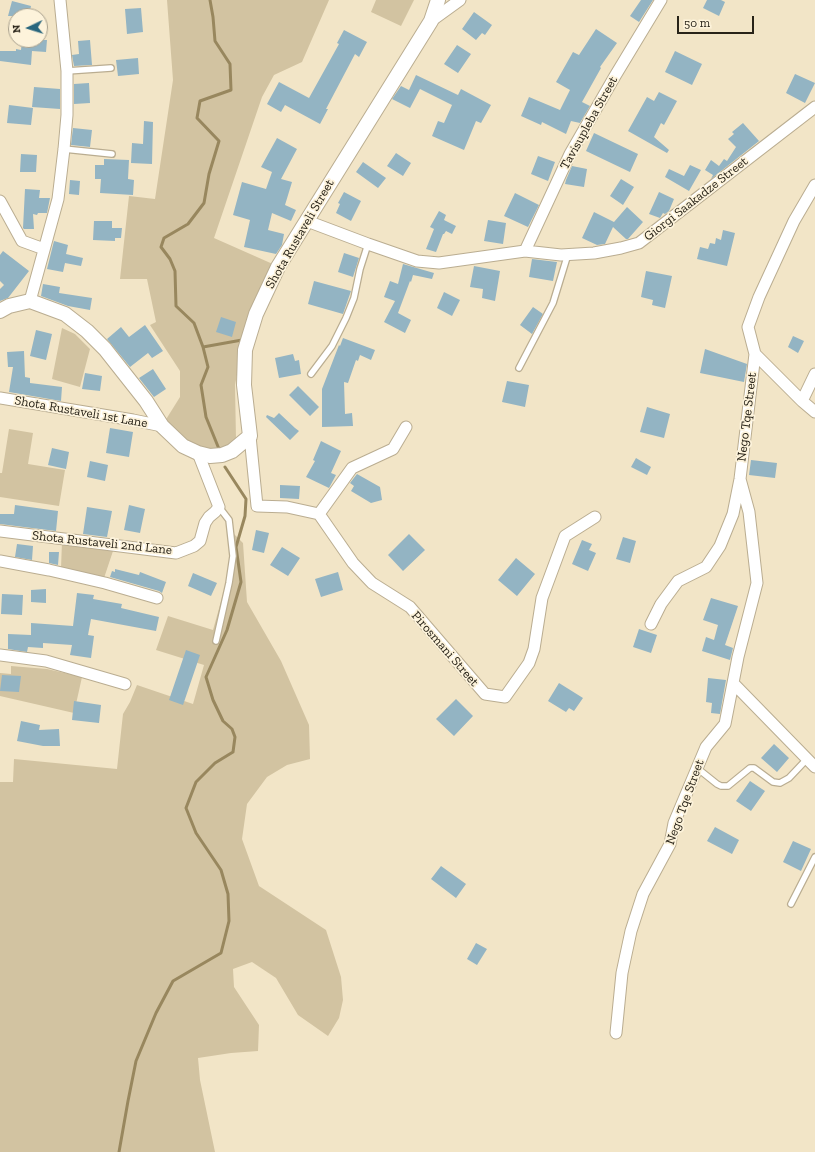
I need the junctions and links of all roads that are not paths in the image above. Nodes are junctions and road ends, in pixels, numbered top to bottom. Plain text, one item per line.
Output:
1 (60, 0) edge
2 (438, 0) edge
3 (460, 0) edge
4 (661, 0) edge
5 (431, 21) junction
6 (111, 68) dead end
7 (67, 71) junction
8 (815, 107) edge
9 (64, 149) junction
10 (112, 154) dead end
11 (815, 186) edge
12 (0, 201) edge
13 (307, 220) junction
14 (368, 244) junction
15 (44, 248) junction
16 (525, 251) junction
17 (568, 254) junction
18 (30, 301) junction
19 (0, 311) edge
20 (755, 354) junction
21 (519, 368) dead end
22 (311, 374) dead end
23 (815, 374) edge
24 (0, 398) edge
25 (802, 401) junction
26 (815, 412) edge
27 (162, 426) junction
28 (406, 427) dead end
29 (250, 436) junction
30 (198, 453) junction
31 (740, 479) junction
32 (219, 507) junction
33 (319, 514) junction
34 (596, 517) dead end
35 (0, 531) edge
36 (0, 561) edge
37 (157, 598) dead end
38 (651, 624) dead end
39 (216, 641) dead end
40 (0, 655) edge
41 (733, 683) junction
42 (125, 684) dead end
43 (807, 758) junction
44 (815, 767) edge
45 (697, 768) junction
46 (815, 857) edge
47 (791, 904) dead end
48 (616, 1033) dead end

1 - 7 street
2 - 5 street, Shota Rustaveli Street
3 - 5 street
4 - 16 street, Tavisupleba Street
5 - 13 street, Shota Rustaveli Street
6 - 7 lane
7 - 9 street
8 - 17 street, Giorgi Saakadze Street
9 - 10 lane
9 - 15 street
11 - 20 street
12 - 15 street
13 - 14 street, Giorgi Saakadze Street
13 - 29 street, Shota Rustaveli Street
14 - 16 street, Giorgi Saakadze Street
14 - 22 lane
15 - 18 street
16 - 17 street, Giorgi Saakadze Street
17 - 21 lane
18 - 19 street
18 - 27 street
20 - 25 street
20 - 31 street, Nego Tqe Street
23 - 25 street
24 - 27 street, Shota Rustaveli 1st Lane
25 - 26 street
27 - 30 street
28 - 33 street
29 - 30 street
29 - 33 street
30 - 32 street
31 - 38 street, Nego Tqe Street
31 - 41 street, Nego Tqe Street
32 - 35 street, Shota Rustaveli 2nd Lane
32 - 39 lane
33 - 34 street, Pirosmani Street
36 - 37 street
40 - 42 street
41 - 43 street
41 - 45 street, Nego Tqe Street
43 - 44 street
43 - 45 lane
45 - 48 street, Nego Tqe Street
46 - 47 lane

